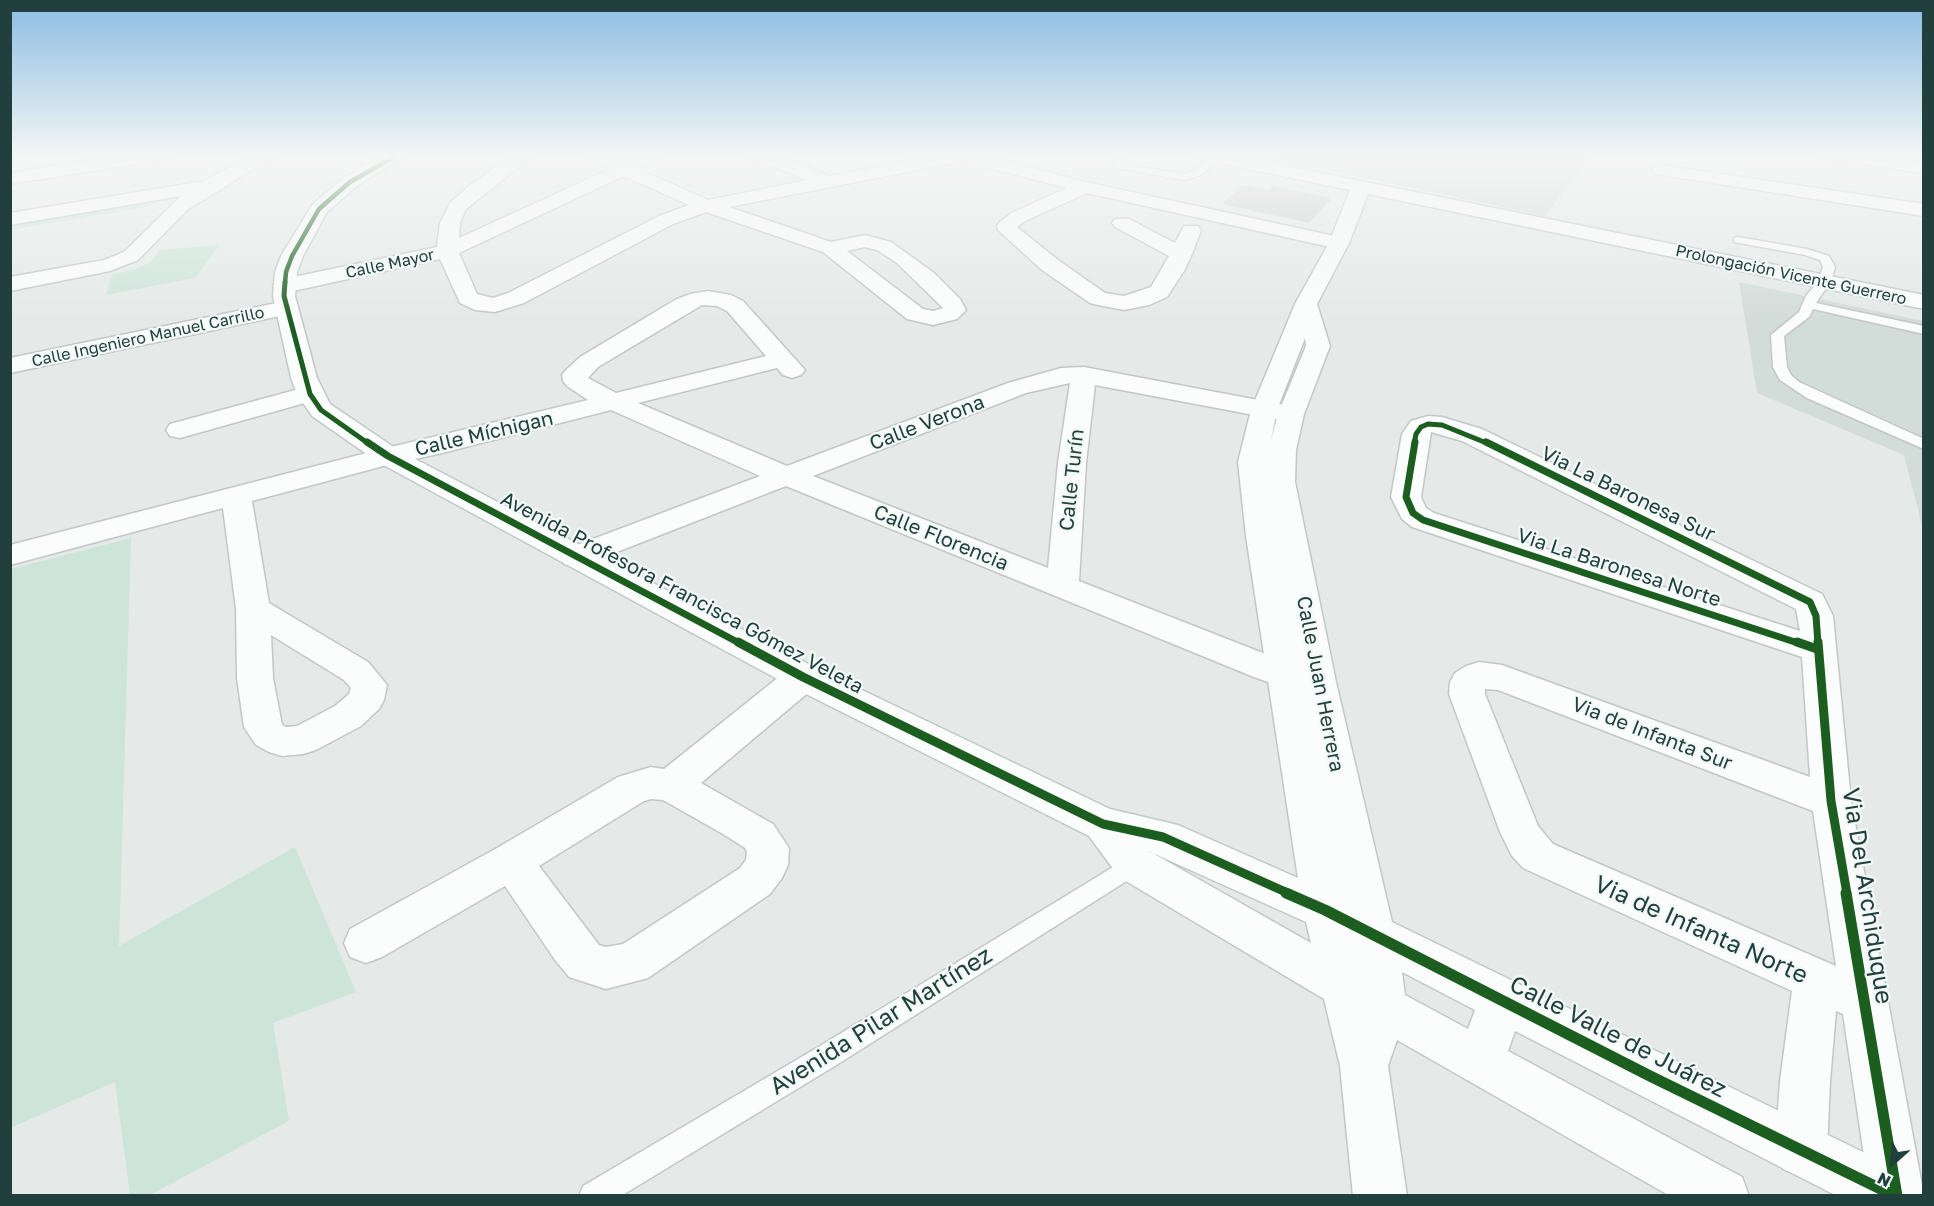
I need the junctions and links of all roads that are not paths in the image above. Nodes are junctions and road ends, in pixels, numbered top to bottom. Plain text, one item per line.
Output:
1 (64, 210) edge
2 (155, 210) edge
3 (176, 210) edge
4 (318, 210) edge
5 (456, 210) edge
6 (516, 210) edge
7 (536, 210) edge
8 (694, 210) edge
9 (719, 210) edge
10 (1033, 210) edge
11 (1191, 210) edge
12 (1352, 210) edge
13 (1476, 210) edge
14 (526, 215) junction
15 (10, 219) edge
16 (1122, 224) dead end
17 (1191, 230) dead end
18 (10, 235) edge
19 (1738, 240) dead end
20 (1339, 243) junction
21 (830, 248) junction
22 (447, 251) junction
23 (1180, 254) junction
24 (1825, 281) junction
25 (10, 284) edge
26 (285, 297) junction
27 (1923, 302) edge
28 (1810, 305) junction
29 (1923, 330) edge
30 (10, 353) edge
31 (10, 366) edge
32 (575, 375) joint
33 (1084, 375) junction
34 (310, 394) junction
35 (614, 402) junction
36 (1278, 412) junction
37 (1428, 424) joint
38 (180, 430) dead end
39 (1923, 445) edge
40 (388, 456) junction
41 (787, 477) junction
42 (236, 495) junction
43 (10, 555) edge
44 (575, 557) junction
45 (1062, 586) junction
46 (1810, 602) joint
47 (253, 609) dead end
48 (1817, 649) junction
49 (802, 677) junction
50 (1302, 678) junction
51 (671, 786) junction
52 (1831, 801) junction
53 (1149, 851) junction
54 (1538, 856) joint
55 (512, 861) junction
56 (1325, 910) junction
57 (1372, 934) junction
58 (366, 943) dead end
59 (1816, 980) junction
60 (1364, 997) junction
61 (1502, 1000) junction
62 (1865, 1001) junction
63 (1480, 1062) junction
64 (1801, 1151) junction
65 (593, 1196) edge
66 (1380, 1196) edge
67 (1723, 1196) edge
68 (1896, 1196) edge

1 - 15 street
2 - 18 street
3 - 25 street
4 - 26 street, Avenida Profesora Francisca Gómez Veleta
5 - 22 street
6 - 14 street
7 - 14 street, Calle Mayor
8 - 22 street
9 - 21 street
10 - 23 street
11 - 20 street
12 - 20 street, Calle Juan Herrera
13 - 24 street, Prolongación Vicente Guerrero
14 - 22 street, Calle Mayor
16 - 23 street
17 - 23 street
19 - 24 lane
20 - 36 street, Calle Juan Herrera
21 - 21 street
22 - 26 street, Calle Mayor
24 - 27 street, Prolongación Vicente Guerrero
24 - 28 lane
26 - 30 street, Calle Ingeniero Manuel Carrillo
26 - 31 street, Calle Ingeniero Manuel Carrillo
26 - 34 street, Avenida Profesora Francisca Gómez Veleta
28 - 29 lane
28 - 39 lane
32 - 35 street, Calle Florencia
32 - 35 street, Calle Míchigan
33 - 36 street, Calle Verona
33 - 41 street, Calle Verona
33 - 45 street, Calle Turín
34 - 38 street
34 - 40 street, Avenida Profesora Francisca Gómez Veleta
35 - 40 street, Calle Míchigan
35 - 41 street, Calle Florencia
36 - 50 street, Calle Juan Herrera
37 - 46 street, Via La Baronesa Sur
37 - 48 street, Via La Baronesa Norte
40 - 42 street, Calle Míchigan
40 - 44 street, Avenida Profesora Francisca Gómez Veleta
41 - 44 street, Calle Verona
41 - 45 street, Calle Florencia
42 - 43 street, Calle Míchigan
42 - 47 street
44 - 49 street, Avenida Profesora Francisca Gómez Veleta
45 - 50 street, Calle Florencia
46 - 48 street, Via Del Archiduque
48 - 52 street, Via Del Archiduque
49 - 51 street
49 - 53 street, Avenida Profesora Francisca Gómez Veleta
50 - 56 street, Calle Juan Herrera
50 - 57 street, Calle Juan Herrera
51 - 55 street
51 - 55 street
52 - 54 street, Via de Infanta Sur
52 - 62 street, Via Del Archiduque
53 - 56 street, Avenida Profesora Francisca Gómez Veleta
53 - 60 street, Avenida Profesora Francisca Gómez Veleta
53 - 65 lane, Avenida Pilar Martínez
54 - 59 street, Via de Infanta Norte
55 - 58 street
56 - 57 street, Calle Valle de Juárez
56 - 60 street, Calle Juan Herrera
57 - 60 street, Calle Juan Herrera
57 - 61 street, Calle Valle de Juárez
59 - 62 street, Via de Infanta Norte
59 - 64 street
60 - 63 street
60 - 66 street, Calle Juan Herrera
61 - 63 street
61 - 64 street, Calle Valle de Juárez
62 - 68 street, Via Del Archiduque
63 - 67 street
64 - 68 street, Calle Valle de Juárez

